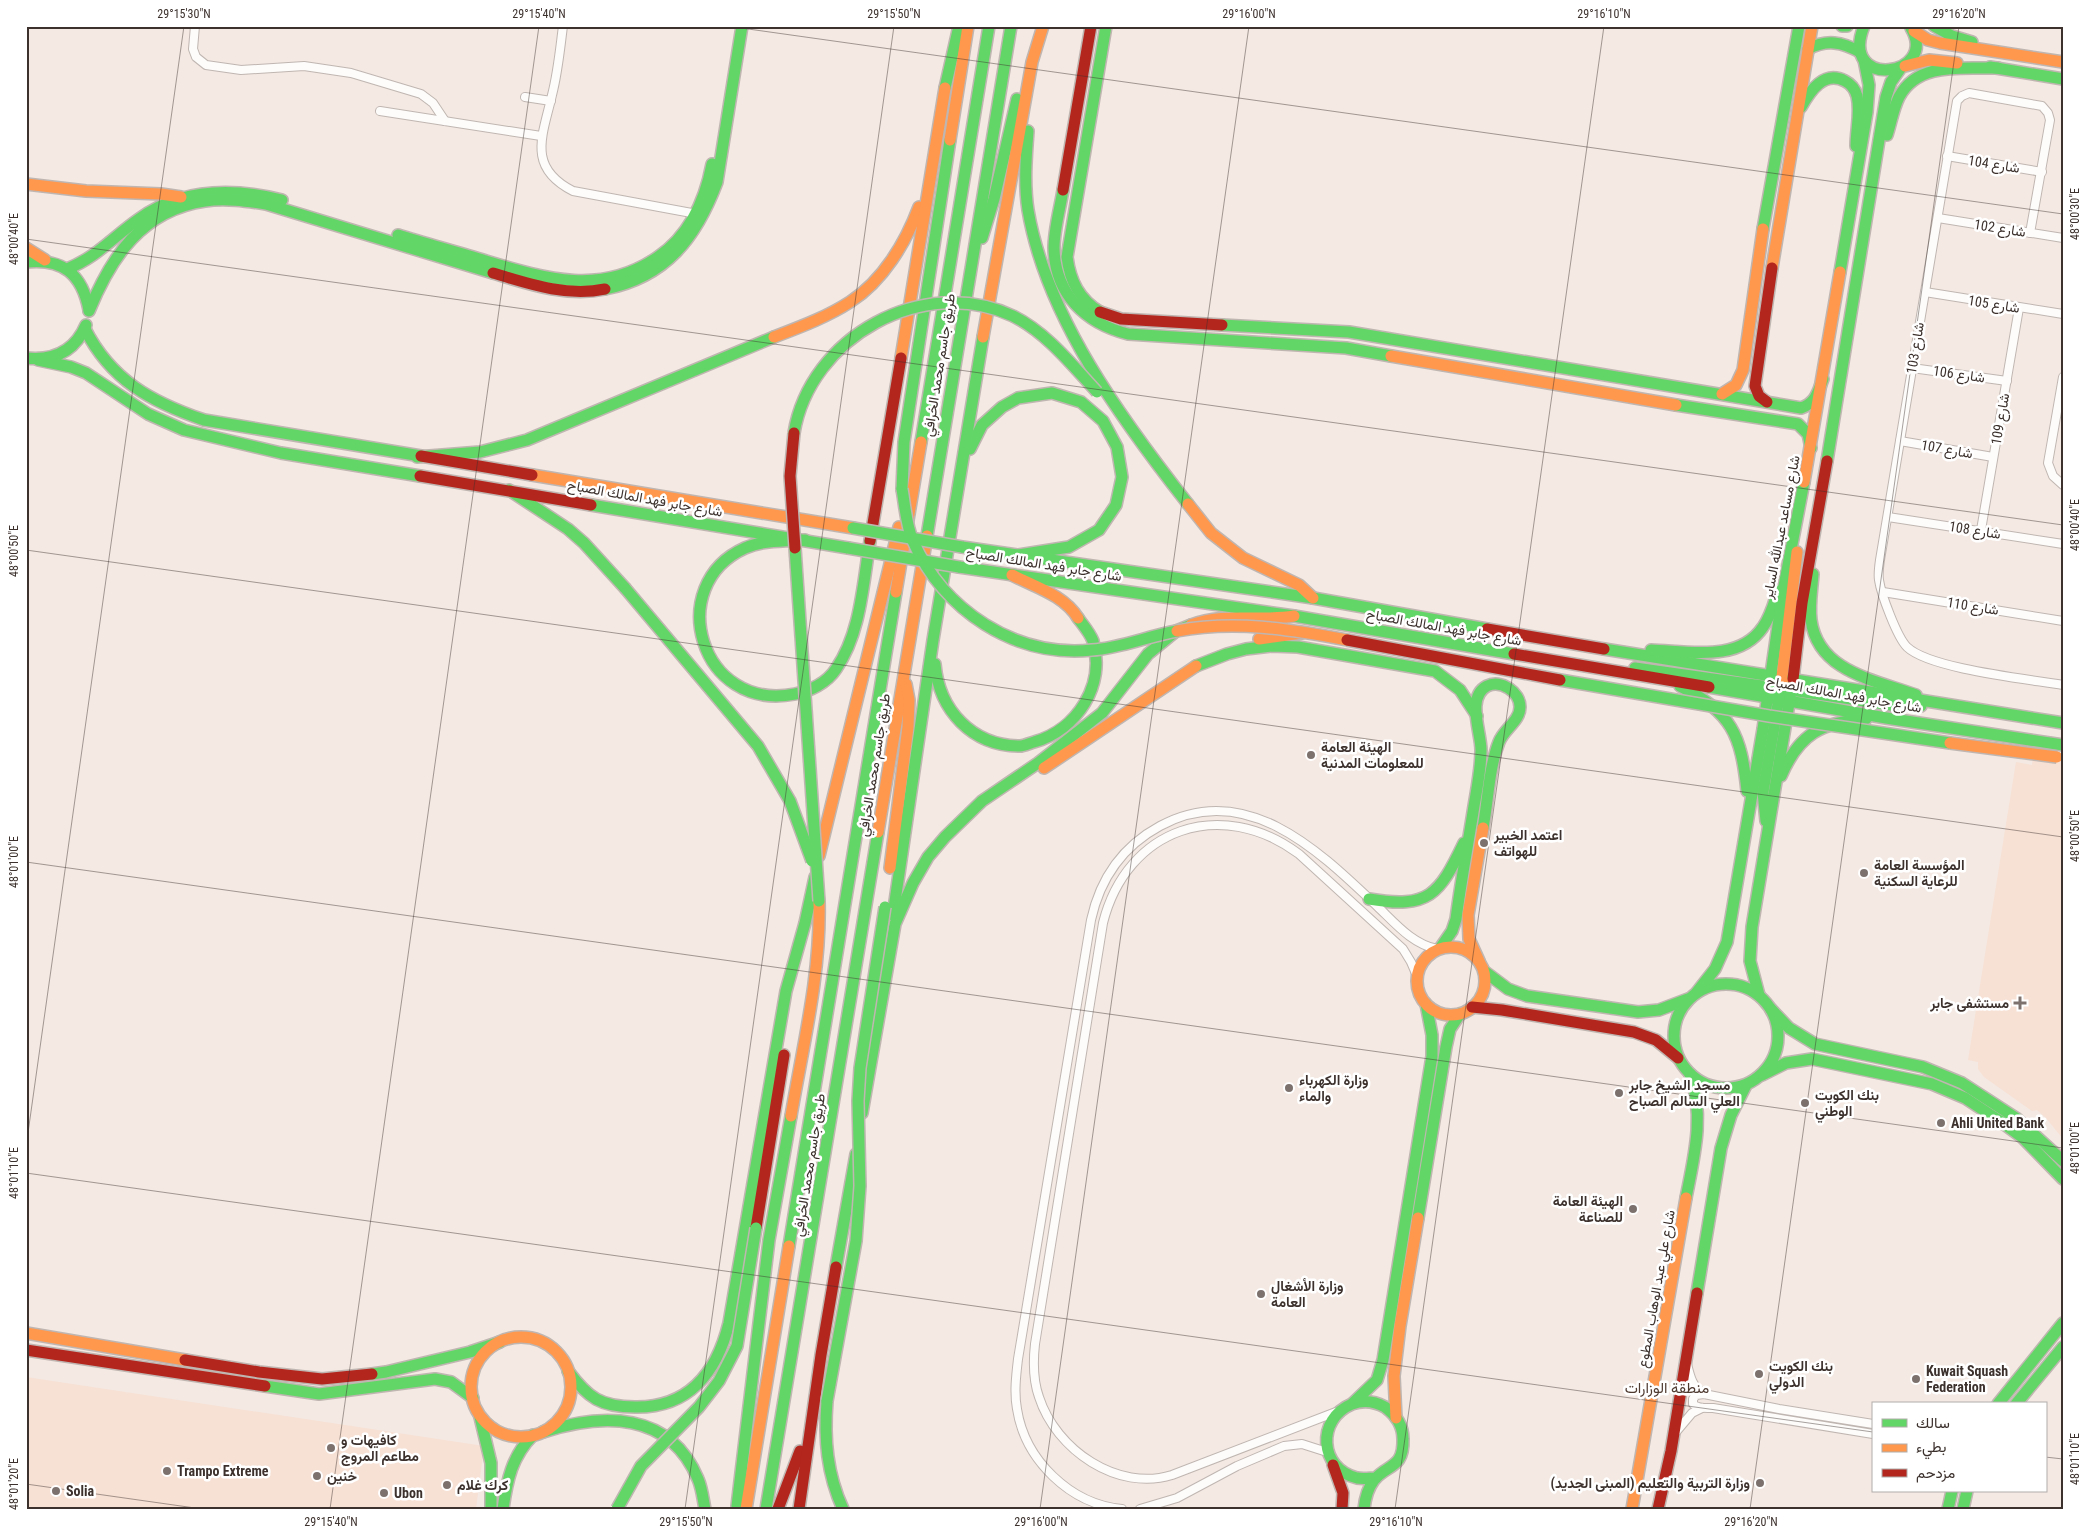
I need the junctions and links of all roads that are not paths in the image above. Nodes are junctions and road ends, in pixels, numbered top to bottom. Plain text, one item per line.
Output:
1 (195, 26) edge
2 (563, 26) edge
3 (735, 26) edge
4 (742, 26) edge
5 (958, 26) edge
6 (968, 26) edge
7 (989, 26) edge
8 (1011, 26) edge
9 (1036, 26) edge
10 (1044, 26) edge
11 (1091, 26) edge
12 (1106, 26) edge
13 (1799, 26) edge
14 (1812, 26) edge
15 (1842, 26) edge
16 (1847, 26) edge
17 (1864, 26) edge
18 (1934, 26) edge
19 (1912, 29) edge
20 (1808, 50) junction
21 (1994, 51) junction
22 (1862, 56) junction
23 (2063, 62) edge
24 (1902, 67) junction
25 (1986, 67) junction
26 (1998, 68) junction
27 (2063, 79) edge
28 (525, 97) dead end
29 (551, 101) junction
30 (380, 110) dead end
31 (445, 121) junction
32 (1796, 125) junction
33 (541, 136) junction
34 (1947, 156) junction
35 (933, 160) junction
36 (1860, 160) junction
37 (2042, 172) junction
38 (1874, 180) junction
39 (26, 184) edge
40 (183, 197) junction
41 (1766, 207) junction
42 (1781, 210) junction
43 (697, 214) junction
44 (1938, 218) junction
45 (2030, 233) junction
46 (2063, 238) edge
47 (26, 248) edge
48 (45, 260) junction
49 (26, 262) edge
50 (970, 267) junction
51 (67, 269) junction
52 (1925, 292) junction
53 (2019, 308) junction
54 (89, 311) junction
55 (2063, 314) edge
56 (1260, 327) junction
57 (85, 329) junction
58 (1259, 342) junction
59 (1503, 358) junction
60 (32, 359) edge
61 (1912, 368) junction
62 (1501, 376) junction
63 (2063, 377) edge
64 (1823, 379) junction
65 (2007, 381) junction
66 (1722, 394) junction
67 (1768, 404) junction
68 (1784, 406) junction
69 (1781, 421) junction
70 (923, 429) junction
71 (1900, 441) junction
72 (1811, 448) junction
73 (1150, 456) junction
74 (417, 457) junction
75 (1993, 457) junction
76 (962, 471) junction
77 (2063, 485) edge
78 (509, 490) junction
79 (1888, 517) junction
80 (1797, 524) junction
81 (1815, 530) junction
82 (1981, 530) junction
83 (804, 540) junction
84 (2063, 544) edge
85 (1012, 556) junction
86 (1788, 567) junction
87 (1012, 575) junction
88 (1883, 592) junction
89 (1313, 598) junction
90 (1294, 616) junction
91 (2063, 621) edge
92 (1309, 632) junction
93 (933, 640) junction
94 (1623, 650) junction
95 (1606, 670) junction
96 (903, 676) junction
97 (1667, 680) junction
98 (2063, 685) edge
99 (1780, 688) junction
100 (1938, 704) junction
101 (1477, 716) junction
102 (1886, 718) junction
103 (2063, 723) edge
104 (2063, 745) edge
105 (2060, 757) edge
106 (1038, 763) junction
107 (912, 785) junction
108 (1003, 788) junction
109 (1773, 798) junction
110 (1749, 804) junction
111 (1767, 828) junction
112 (1469, 833) junction
113 (892, 856) junction
114 (1369, 898) junction
115 (819, 901) junction
116 (805, 923) junction
117 (890, 948) junction
118 (1439, 948) junction
119 (1481, 966) junction
120 (1416, 976) junction
121 (1694, 995) junction
122 (1759, 995) junction
123 (1426, 1004) junction
124 (1472, 1007) junction
125 (1771, 1009) junction
126 (1460, 1014) junction
127 (1679, 1059) junction
128 (1918, 1066) junction
129 (1882, 1072) junction
130 (1690, 1074) junction
131 (1762, 1075) junction
132 (1746, 1085) junction
133 (2063, 1161) edge
134 (2063, 1179) edge
135 (2063, 1323) edge
136 (26, 1333) edge
137 (500, 1342) junction
138 (2063, 1347) edge
139 (26, 1350) edge
140 (1686, 1361) junction
141 (568, 1371) junction
142 (1704, 1394) junction
143 (2000, 1402) edge
144 (2018, 1402) edge
145 (475, 1403) junction
146 (1353, 1403) junction
147 (1703, 1408) junction
148 (813, 1409) junction
149 (1340, 1410) junction
150 (1396, 1418) junction
151 (1872, 1424) edge
152 (538, 1433) junction
153 (1872, 1434) edge
154 (1673, 1435) junction
155 (1330, 1457) junction
156 (1376, 1478) junction
157 (1952, 1492) edge
158 (1967, 1492) edge
159 (1632, 1507) edge
160 (1659, 1507) edge
161 (491, 1509) edge
162 (503, 1509) edge
163 (618, 1509) edge
164 (705, 1509) edge
165 (737, 1509) edge
166 (746, 1509) edge
167 (766, 1509) edge
168 (778, 1509) edge
169 (799, 1509) edge
170 (843, 1509) edge
171 (1122, 1509) edge
172 (1140, 1509) edge
173 (1342, 1509) edge
174 (1364, 1509) edge
175 (1948, 1509) edge
176 (1963, 1509) edge

1 - 31 street
2 - 29 street
3 - 43 main road
4 - 54 main road
5 - 35 main road
6 - 92 main road, bridge
7 - 70 main road, طريق جاسم محمد الخرافي
8 - 50 main road, طريق جاسم محمد الخرافي
9 - 50 main road
10 - 73 main road
10 - 76 main road
11 - 58 main road
12 - 56 main road
13 - 41 main road
14 - 20 main road
15 - 16 main road
17 - 22 main road, شارع مساعد عبدالله الساير
18 - 21 main road
19 - 21 main road
19 - 24 main road, شارع مساعد عبدالله الساير
20 - 22 main road
20 - 32 main road
21 - 23 main road
21 - 25 main road
22 - 24 main road
22 - 36 main road, شارع مساعد عبدالله الساير
24 - 25 main road
24 - 38 main road, شارع مساعد عبدالله الساير
25 - 26 main road
26 - 27 main road
26 - 38 main road
28 - 29 street
29 - 33 street
30 - 31 street
31 - 33 street
32 - 36 main road
32 - 42 main road
33 - 43 street
34 - 37 street, شارع 104
34 - 37 street, شارع 103
34 - 44 street, شارع 103
35 - 74 main road
35 - 83 main road
36 - 64 main road, شارع مساعد عبدالله الساير
37 - 45 street, شارع 103
38 - 81 main road, شارع مساعد عبدالله الساير
39 - 40 main road
40 - 43 main road
40 - 51 main road
41 - 42 main road
41 - 66 main road
42 - 67 main road
44 - 45 street, شارع 102
44 - 52 street, شارع 103
45 - 46 street, شارع 102
47 - 48 main road
48 - 49 main road
48 - 51 main road
50 - 96 main road, طريق جاسم محمد الخرافي
51 - 54 main road
52 - 53 street, شارع 105
52 - 61 street, شارع 103
53 - 55 street, شارع 105
53 - 65 street, شارع 109
54 - 57 main road
56 - 58 main road
56 - 59 main road
57 - 60 main road
57 - 74 main road, شارع جابر فهد المالك الصباح
58 - 62 main road
59 - 62 main road
59 - 66 main road
60 - 78 main road, شارع جابر فهد المالك الصباح
61 - 65 street, شارع 106
61 - 71 street, شارع 103
62 - 69 main road
63 - 77 street
64 - 68 main road
64 - 72 main road, شارع مساعد عبدالله الساير
65 - 75 street, شارع 109
66 - 67 main road
67 - 68 main road
68 - 69 main road
69 - 72 main road
70 - 116 main road
70 - 166 main road, طريق جاسم محمد الخرافي
71 - 75 street, شارع 107
71 - 79 street, شارع 103
72 - 80 main road, شارع مساعد عبدالله الساير
73 - 89 main road
73 - 115 main road, bridge
74 - 85 main road, شارع جابر فهد المالك الصباح, bridge
75 - 82 street, شارع 109
76 - 85 main road
76 - 93 main road
78 - 83 main road, شارع جابر فهد المالك الصباح
78 - 115 main road, bridge
79 - 82 street, شارع 108
79 - 88 street, شارع 103
80 - 86 main road, شارع مساعد عبدالله الساير
80 - 99 main road
81 - 99 main road, شارع مساعد عبدالله الساير
81 - 100 main road
82 - 84 street, شارع 108
83 - 87 main road, شارع جابر فهد المالك الصباح, bridge
85 - 89 main road, شارع جابر فهد المالك الصباح
86 - 94 main road
86 - 99 main road, شارع مساعد عبدالله الساير
87 - 90 main road, شارع جابر فهد المالك الصباح
87 - 93 main road
88 - 91 street, شارع 110
88 - 98 street, شارع 103
89 - 94 main road, شارع جابر فهد المالك الصباح
90 - 95 main road, شارع جابر فهد المالك الصباح
90 - 106 main road
92 - 105 main road, bridge
92 - 106 main road, bridge
93 - 107 main road
94 - 99 main road, شارع جابر فهد المالك الصباح
95 - 97 main road, شارع جابر فهد المالك الصباح
95 - 99 main road
96 - 113 main road
96 - 167 main road, طريق جاسم محمد الخرافي
97 - 99 main road, شارع جابر فهد المالك الصباح
97 - 110 main road
99 - 100 main road
99 - 102 main road, شارع جابر فهد المالك الصباح
99 - 109 main road, شارع مساعد عبدالله الساير
99 - 110 main road, شارع مساعد عبدالله الساير
99 - 111 main road
100 - 103 main road, شارع جابر فهد المالك الصباح
101 - 108 main road
101 - 112 main road
101 - 119 main road
102 - 104 main road, شارع جابر فهد المالك الصباح
102 - 109 main road
106 - 108 main road
107 - 113 main road
107 - 117 main road
108 - 117 main road
109 - 111 main road, شارع مساعد عبدالله الساير
110 - 121 main road, شارع مساعد عبدالله الساير
111 - 122 main road, شارع مساعد عبدالله الساير
112 - 114 main road
112 - 118 main road
113 - 170 main road, bridge
114 - 118 street
114 - 171 street
115 - 165 main road
116 - 141 main road
116 - 163 main road, bridge
117 - 148 main road
118 - 119 main road
118 - 120 main road
119 - 121 main road
119 - 124 main road
120 - 123 main road
120 - 149 street
121 - 122 main road
121 - 127 main road
122 - 125 main road
123 - 126 main road
123 - 146 main road
124 - 126 main road
124 - 127 main road
125 - 128 main road
125 - 131 main road
126 - 150 main road
127 - 130 main road
128 - 129 main road
128 - 133 main road
129 - 131 main road
129 - 134 main road
130 - 132 main road
130 - 159 main road, شارع علي عبد الوهاب المطوع
131 - 132 main road
132 - 140 main road
135 - 143 main road
136 - 137 main road
137 - 141 main road
137 - 145 main road
138 - 144 main road
139 - 145 main road
140 - 142 street
140 - 154 main road
141 - 152 main road
142 - 147 street
142 - 151 street
145 - 152 main road
145 - 161 main road
146 - 149 main road
146 - 150 main road
147 - 153 street
147 - 154 street
148 - 168 main road
148 - 169 main road
149 - 155 main road
150 - 156 main road
152 - 162 main road
152 - 164 main road
154 - 160 main road
155 - 156 main road
155 - 172 street
155 - 173 main road
156 - 174 main road
157 - 175 main road
158 - 176 main road

